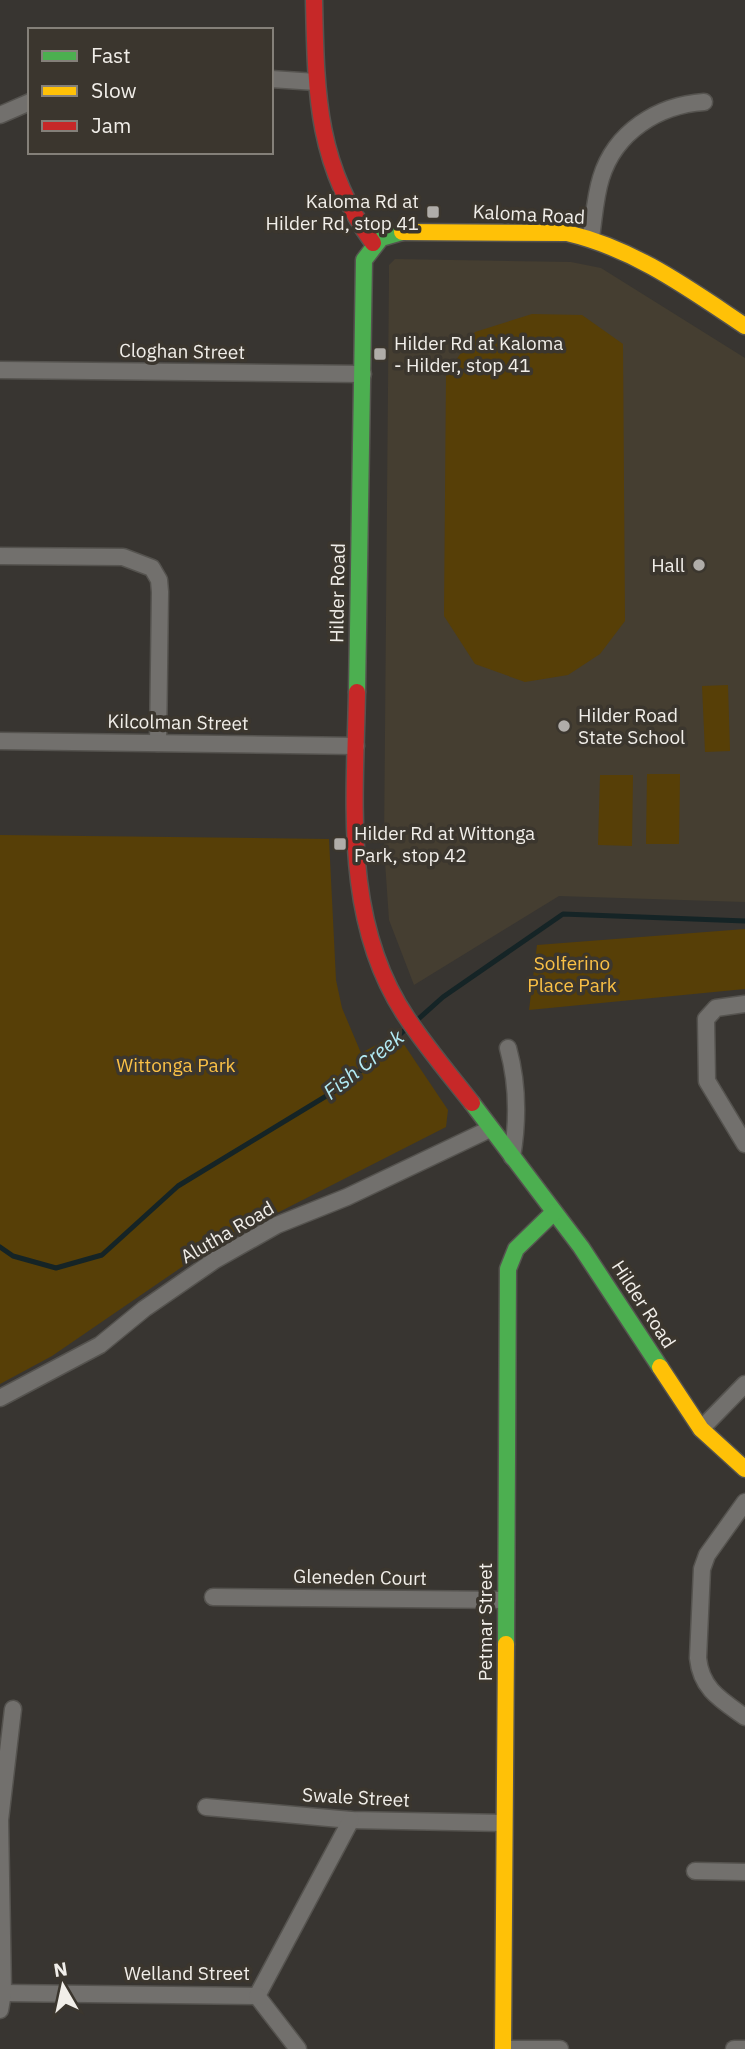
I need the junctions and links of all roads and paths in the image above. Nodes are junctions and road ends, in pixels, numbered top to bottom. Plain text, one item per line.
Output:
1 (314, 0) edge
2 (273, 79) edge
3 (316, 82) junction
4 (704, 102) dead end
5 (28, 103) edge
6 (0, 115) edge
7 (591, 237) junction
8 (373, 243) junction
9 (745, 326) edge
10 (0, 370) edge
11 (363, 374) junction
12 (0, 556) edge
13 (0, 741) edge
14 (159, 743) junction
15 (356, 746) junction
16 (745, 1004) edge
17 (508, 1048) dead end
18 (490, 1129) junction
19 (745, 1144) edge
20 (512, 1157) junction
21 (554, 1212) junction
22 (745, 1384) edge
23 (0, 1398) edge
24 (701, 1429) junction
25 (745, 1469) edge
26 (745, 1503) edge
27 (213, 1597) dead end
28 (506, 1600) junction
29 (13, 1709) dead end
30 (745, 1717) edge
31 (206, 1807) dead end
32 (351, 1820) junction
33 (504, 1823) junction
34 (695, 1871) dead end
35 (745, 1872) edge
36 (3, 1993) junction
37 (257, 1996) junction
38 (0, 2010) edge
39 (298, 2049) edge
40 (503, 2049) edge
41 (560, 2049) edge
42 (734, 2049) edge
43 (745, 2049) edge

1 - 3 street
2 - 3 street
3 - 8 street
4 - 7 street
5 - 6 street
7 - 8 street, Kaloma Road
7 - 9 street, Kaloma Road
8 - 11 street, Hilder Road
10 - 11 street, Cloghan Street
11 - 15 street, Hilder Road
12 - 14 street
13 - 14 street, Kilcolman Street
14 - 15 street, Kilcolman Street
15 - 18 street, Hilder Road
16 - 19 street
17 - 20 street
18 - 20 street, Hilder Road
18 - 23 street, Alutha Road
20 - 21 street, Hilder Road
21 - 24 street, Hilder Road
21 - 28 street, Petmar Street
22 - 24 street
24 - 25 street, Hilder Road
26 - 30 street
27 - 28 street, Gleneden Court
28 - 33 street, Petmar Street
29 - 36 street
31 - 32 street, Swale Street
32 - 33 street, Swale Street
32 - 37 street, Welland Street
33 - 40 street, Petmar Street
34 - 35 street
36 - 37 street, Welland Street
36 - 38 street
37 - 39 street
40 - 41 street
42 - 43 street

